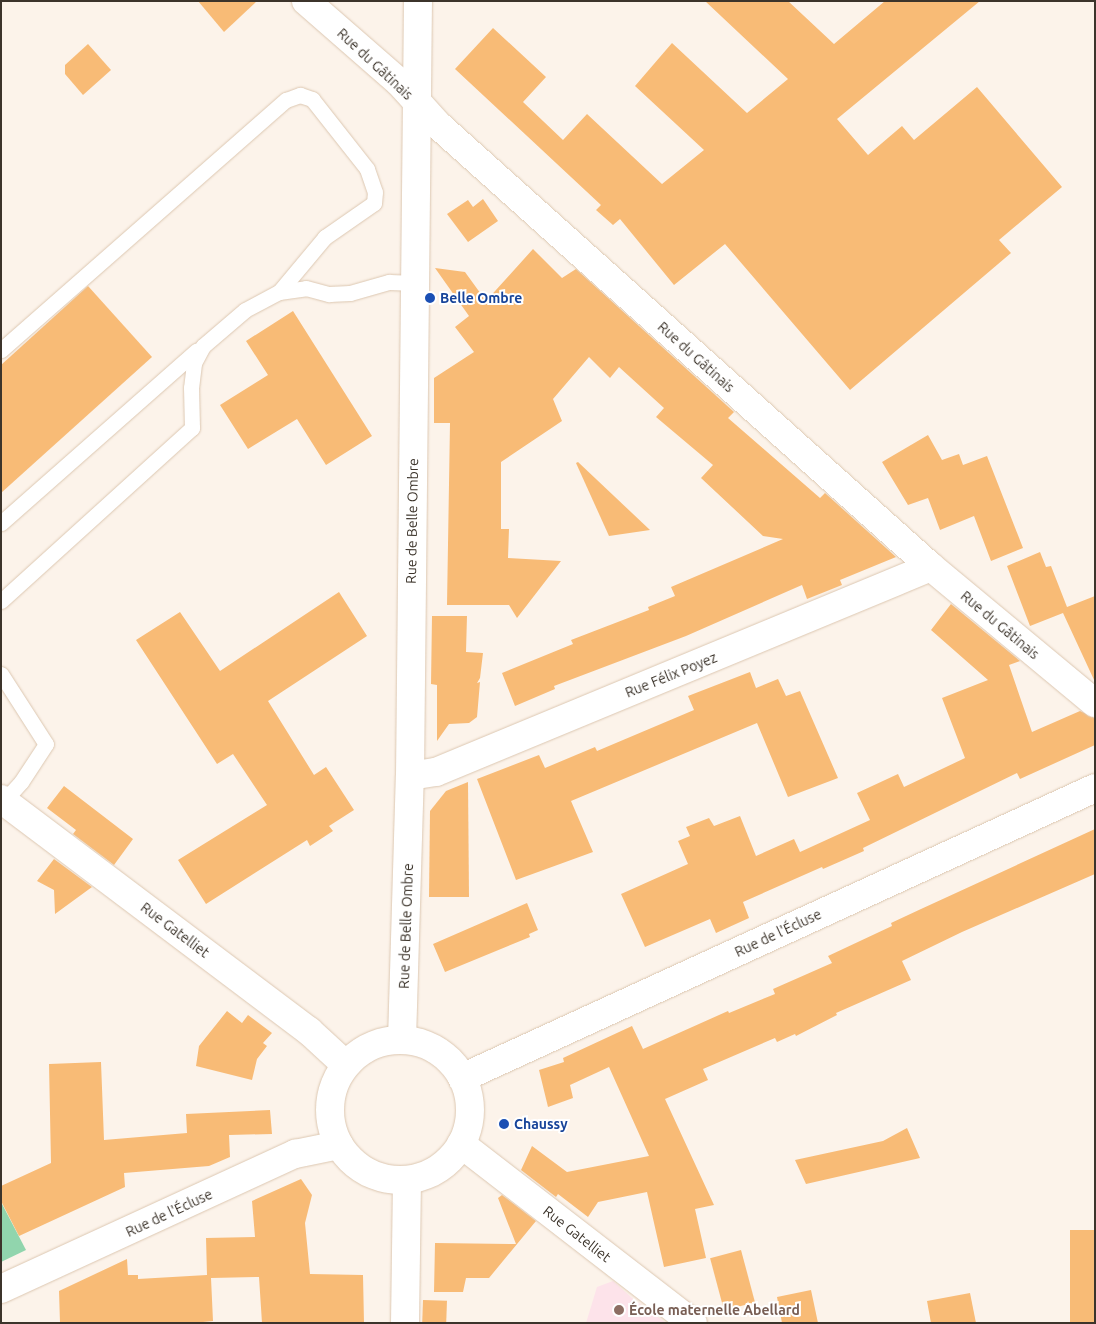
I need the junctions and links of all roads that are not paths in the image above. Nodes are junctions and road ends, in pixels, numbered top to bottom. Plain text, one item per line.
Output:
1 (306, 1) edge
2 (418, 1) edge
3 (418, 103) junction
4 (416, 283) junction
5 (280, 292) junction
6 (203, 346) junction
7 (1, 350) edge
8 (1, 523) edge
9 (930, 567) junction
10 (1, 601) edge
11 (1, 674) edge
12 (1095, 704) edge
13 (410, 776) junction
14 (1095, 788) edge
15 (3, 800) edge
16 (402, 1040) junction
17 (346, 1065) junction
18 (462, 1078) junction
19 (461, 1144) junction
20 (339, 1145) junction
21 (407, 1180) junction
22 (1, 1289) edge
23 (405, 1323) edge
24 (693, 1323) edge

1 - 3 street, Rue du Gâtinais
2 - 3 street, Rue de Belle Ombre
3 - 4 street, Rue de Belle Ombre
3 - 9 street, Rue du Gâtinais
4 - 5 lane
4 - 13 street, Rue de Belle Ombre
5 - 6 lane
5 - 7 lane
6 - 8 lane
6 - 10 lane
9 - 12 street, Rue du Gâtinais
9 - 13 street, Rue Félix Poyez
11 - 15 lane
13 - 16 street, Rue de Belle Ombre
14 - 18 street, Rue de l'Écluse
15 - 17 street, Rue Gatelliet
16 - 17 street
16 - 18 street
17 - 20 street
18 - 19 street
19 - 21 street
19 - 24 street, Rue Gatelliet
20 - 21 street
20 - 22 street, Rue de l'Écluse
21 - 23 street

